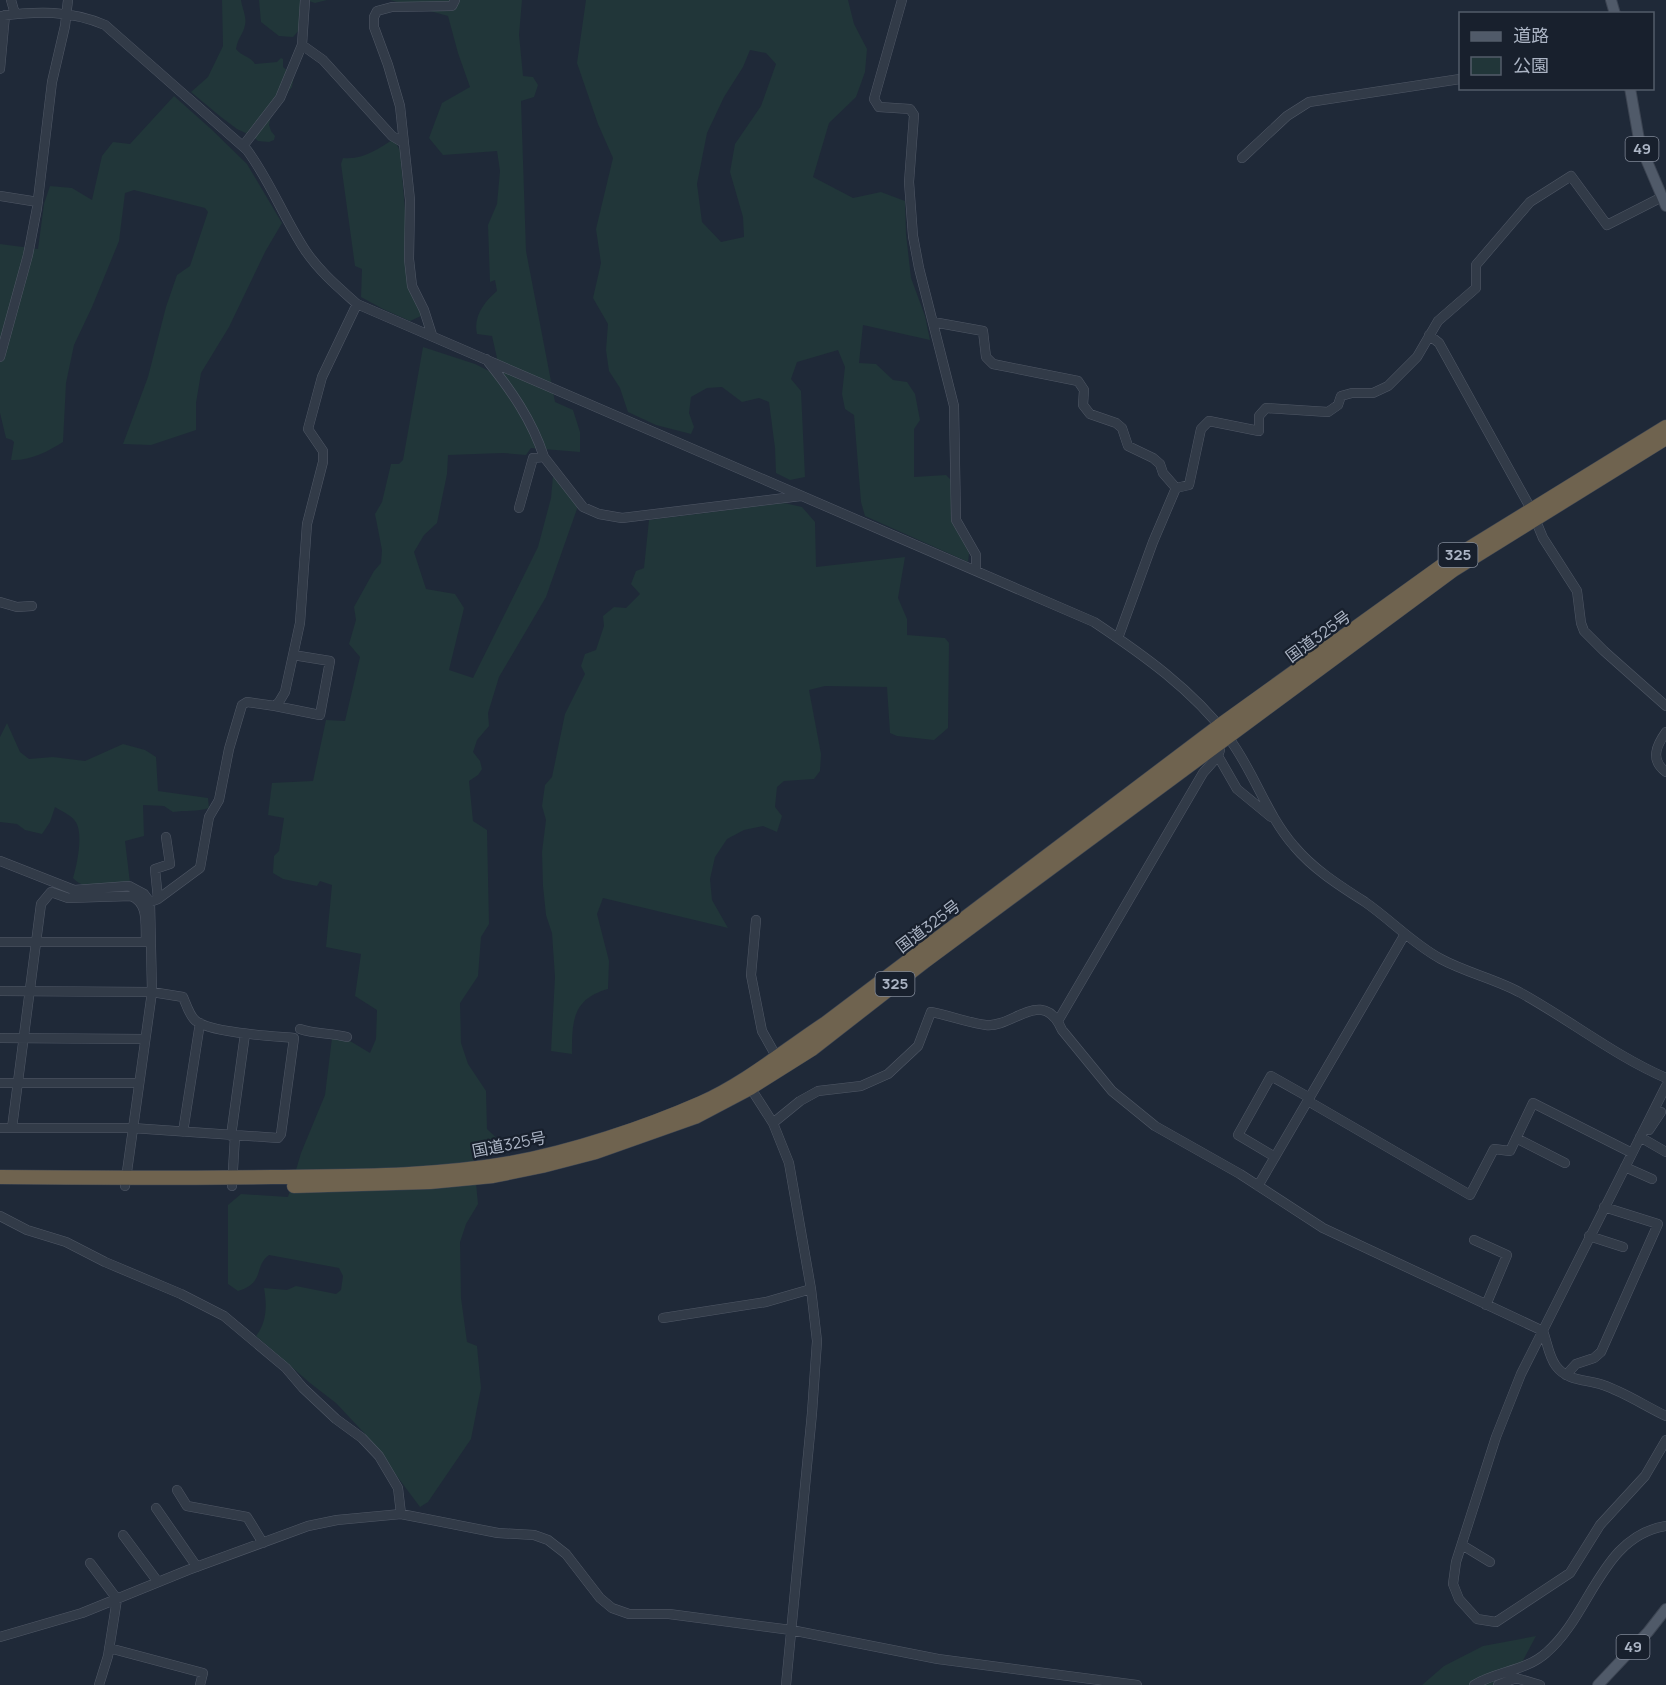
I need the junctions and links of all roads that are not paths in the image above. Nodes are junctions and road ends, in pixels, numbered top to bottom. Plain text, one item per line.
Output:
1 (11, 0) edge
2 (68, 0) edge
3 (305, 0) edge
4 (455, 0) edge
5 (902, 0) edge
6 (67, 13) junction
7 (7, 15) edge
8 (302, 45) junction
9 (0, 69) edge
10 (1459, 79) edge
11 (1630, 90) edge
12 (404, 143) junction
13 (243, 146) junction
14 (1242, 158) dead end
15 (0, 196) edge
16 (38, 202) junction
17 (1664, 202) edge
18 (357, 303) junction
19 (933, 322) junction
20 (432, 335) junction
21 (1429, 335) junction
22 (0, 357) edge
23 (485, 358) junction
24 (1666, 427) edge
25 (1666, 438) edge
26 (544, 457) junction
27 (1176, 488) junction
28 (801, 496) junction
29 (519, 508) dead end
30 (1533, 514) junction
31 (976, 571) junction
32 (0, 602) edge
33 (32, 606) dead end
34 (1118, 638) junction
35 (294, 654) junction
36 (275, 706) junction
37 (1666, 706) edge
38 (1666, 732) edge
39 (1222, 741) junction
40 (1666, 772) edge
41 (1275, 821) junction
42 (166, 837) dead end
43 (0, 861) edge
44 (154, 900) junction
45 (756, 920) dead end
46 (1405, 934) junction
47 (0, 942) edge
48 (146, 942) junction
49 (35, 944) junction
50 (152, 956) junction
51 (0, 992) edge
52 (29, 992) junction
53 (152, 992) junction
54 (304, 1019) dead end
55 (1058, 1021) junction
56 (200, 1023) junction
57 (297, 1033) junction
58 (245, 1034) junction
59 (347, 1037) dead end
60 (0, 1038) edge
61 (24, 1038) junction
62 (145, 1039) junction
63 (776, 1056) junction
64 (1666, 1078) edge
65 (0, 1083) edge
66 (18, 1083) junction
67 (138, 1083) junction
68 (748, 1084) junction
69 (1666, 1086) edge
70 (1309, 1100) junction
71 (1660, 1112) dead end
72 (773, 1123) junction
73 (0, 1128) edge
74 (12, 1128) junction
75 (132, 1128) junction
76 (183, 1132) junction
77 (233, 1136) junction
78 (1640, 1136) junction
79 (1516, 1138) junction
80 (1666, 1152) edge
81 (1632, 1153) junction
82 (1275, 1156) junction
83 (1565, 1163) dead end
84 (1625, 1167) junction
85 (0, 1177) edge
86 (1652, 1179) dead end
87 (233, 1181) junction
88 (125, 1182) junction
89 (0, 1185) edge
90 (1258, 1186) junction
91 (1604, 1207) junction
92 (0, 1216) edge
93 (1661, 1228) edge
94 (1589, 1236) junction
95 (1474, 1240) dead end
96 (1623, 1247) dead end
97 (811, 1289) junction
98 (1486, 1305) junction
99 (663, 1318) dead end
100 (1543, 1331) junction
101 (1566, 1375) junction
102 (1666, 1416) edge
103 (1666, 1440) edge
104 (177, 1491) dead end
105 (156, 1508) dead end
106 (401, 1514) junction
107 (1666, 1526) edge
108 (123, 1535) dead end
109 (263, 1543) junction
110 (1461, 1545) junction
111 (1490, 1562) dead end
112 (90, 1563) dead end
113 (197, 1567) junction
114 (158, 1582) junction
115 (117, 1599) junction
116 (1666, 1609) edge
117 (791, 1630) junction
118 (0, 1637) edge
119 (110, 1648) junction
120 (1108, 1683) edge
121 (99, 1685) edge
122 (200, 1685) edge
123 (786, 1685) edge
124 (1137, 1685) edge
125 (1474, 1685) edge
126 (1498, 1685) edge
127 (1539, 1685) edge
128 (1598, 1685) edge

1 - 7 street
2 - 6 street
3 - 8 street
4 - 12 street
5 - 19 street
6 - 7 street
6 - 13 street
6 - 16 street
7 - 9 street
8 - 12 street
8 - 13 street
10 - 14 street
11 - 17 main road, 49
12 - 20 street
13 - 18 street
15 - 16 street
16 - 22 street
17 - 21 street
18 - 20 street
18 - 35 street
19 - 27 street
19 - 31 street
20 - 23 street
21 - 27 street
21 - 30 street
23 - 26 street
23 - 28 street
24 - 30 highway, 国道325号 / 325
25 - 30 highway, 国道325号 / 325
26 - 28 street
26 - 29 street
27 - 34 street
28 - 31 street
30 - 37 street
30 - 39 highway, 国道325号 / 325
31 - 34 street
32 - 33 street
34 - 39 street
35 - 36 street
35 - 36 street
36 - 44 street
38 - 40 street
39 - 41 street
39 - 41 street
39 - 55 street
39 - 63 highway, 国道325号 / 325
39 - 68 highway, 国道325号 / 325
41 - 46 street
42 - 44 street
43 - 44 street
44 - 50 street
45 - 63 street
46 - 64 street
46 - 70 street
47 - 49 street
48 - 49 street
48 - 49 street
48 - 50 street
49 - 52 street
50 - 53 street
51 - 52 street
52 - 53 street
52 - 61 street
53 - 56 street
53 - 62 street
54 - 57 street
55 - 72 street
55 - 90 street
56 - 58 street
56 - 76 street
57 - 58 street
57 - 59 street
57 - 77 street
58 - 77 street
60 - 61 street
61 - 62 street
61 - 66 street
62 - 67 street
63 - 68 highway, 国道325号 / 325
65 - 66 street
66 - 67 street
66 - 74 street
67 - 75 street
68 - 72 street
68 - 87 highway, 国道325号 / 325
69 - 78 street
70 - 79 street
70 - 82 street
70 - 82 street
71 - 78 street
72 - 97 street
73 - 74 street
74 - 75 street
75 - 76 street
75 - 88 street
76 - 77 street
77 - 87 street
78 - 80 street
78 - 81 street
79 - 81 street
79 - 83 street
81 - 84 street
82 - 90 street
84 - 86 street
84 - 91 street
85 - 88 highway, 国道325号 / 325
87 - 88 highway, 国道325号 / 325
88 - 89 highway, 国道325号 / 325
90 - 98 street
91 - 93 street
91 - 94 street
92 - 106 street
93 - 101 street
94 - 96 street
94 - 100 street
95 - 98 street
97 - 99 street
97 - 117 street
98 - 100 street
100 - 101 street
100 - 110 street
101 - 102 street
103 - 110 street
104 - 109 street
105 - 113 street
106 - 109 street
106 - 117 street
107 - 125 street
108 - 114 street
109 - 113 street
110 - 111 street
112 - 115 street
113 - 114 street
114 - 115 street
115 - 118 street
115 - 119 street
116 - 128 main road, 49
117 - 120 street
117 - 123 street
119 - 121 street
119 - 122 street
120 - 124 street
126 - 127 street

